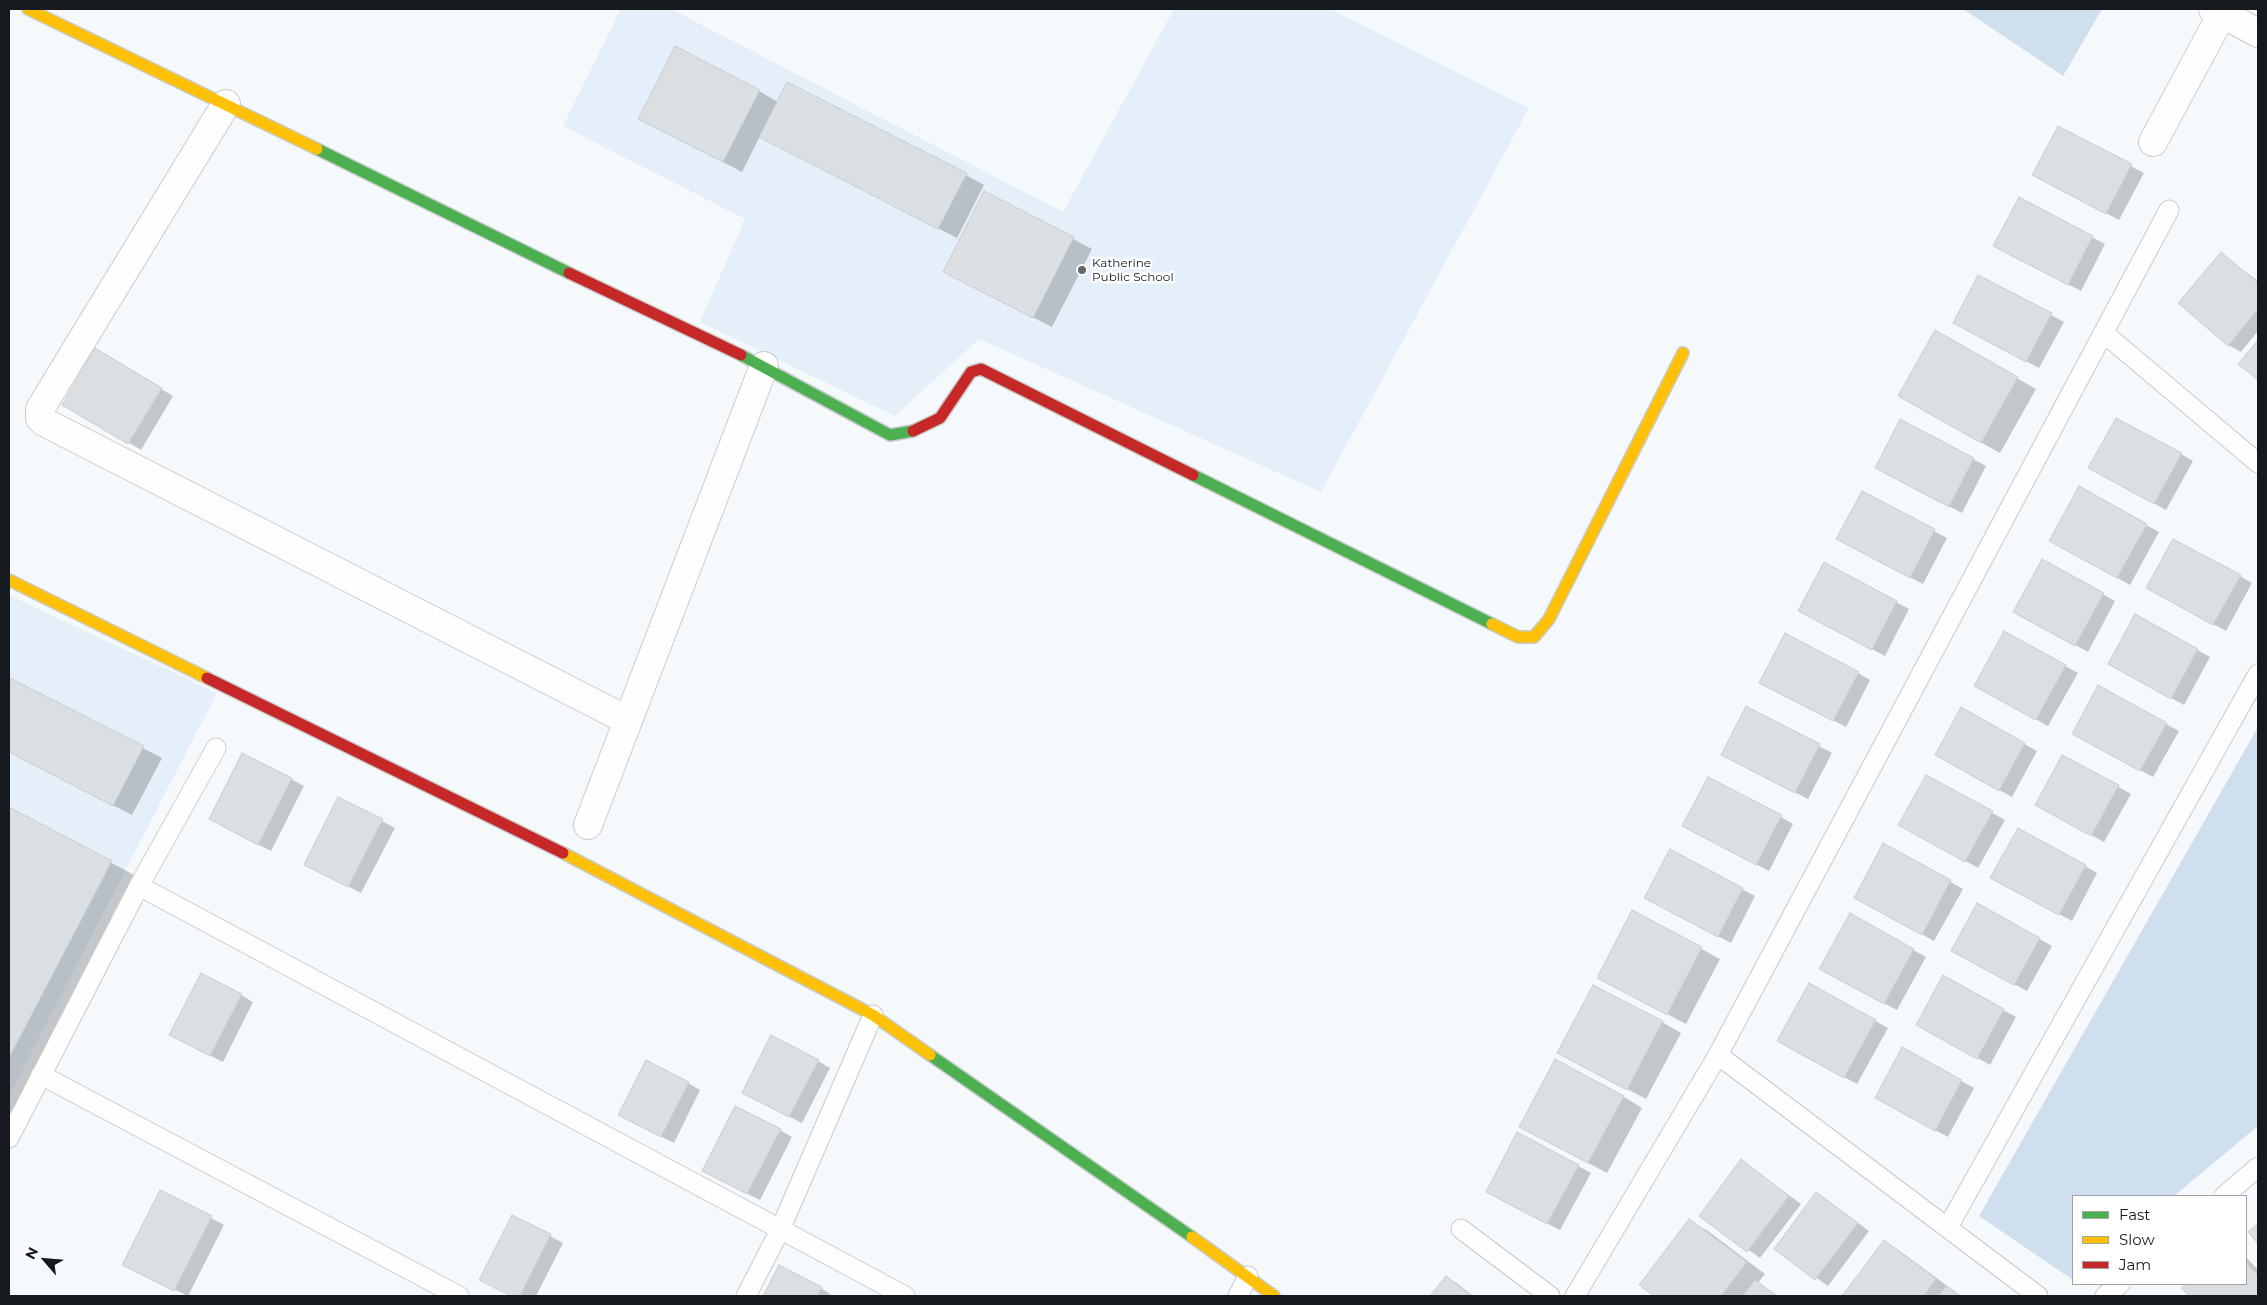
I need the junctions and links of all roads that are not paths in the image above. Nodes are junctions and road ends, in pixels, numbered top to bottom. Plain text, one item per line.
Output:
1 (28, 9) edge
2 (2218, 11) edge
3 (2258, 33) edge
4 (226, 104) junction
5 (2153, 142) dead end
6 (2169, 210) dead end
7 (2104, 334) junction
8 (1683, 353) dead end
9 (764, 366) junction
10 (2258, 463) edge
11 (9, 580) edge
12 (2258, 674) edge
13 (627, 720) junction
14 (216, 748) dead end
15 (588, 825) dead end
16 (139, 886) junction
17 (873, 1015) junction
18 (1718, 1055) junction
19 (41, 1075) junction
20 (9, 1138) edge
21 (2258, 1167) edge
22 (2225, 1195) edge
23 (1948, 1227) junction
24 (1461, 1229) dead end
25 (780, 1230) junction
26 (1248, 1276) junction
27 (2119, 1285) edge
28 (458, 1296) edge
29 (746, 1296) edge
30 (905, 1296) edge
31 (1238, 1296) edge
32 (1274, 1296) edge
33 (1550, 1296) edge
34 (1575, 1296) edge
35 (2038, 1296) edge
36 (2105, 1296) edge

1 - 4 street
2 - 3 street
2 - 5 street
4 - 9 street
4 - 13 street
6 - 7 lane
7 - 10 lane
7 - 18 lane
8 - 9 street
9 - 13 street
11 - 17 street
12 - 23 lane
13 - 15 street
14 - 16 lane
16 - 19 lane
16 - 25 lane
17 - 25 lane
17 - 26 street
18 - 23 lane
18 - 34 lane
19 - 20 lane
19 - 28 lane
21 - 22 lane
23 - 35 lane
24 - 33 lane
25 - 29 lane
25 - 30 lane
26 - 31 lane
26 - 32 street
27 - 36 lane

